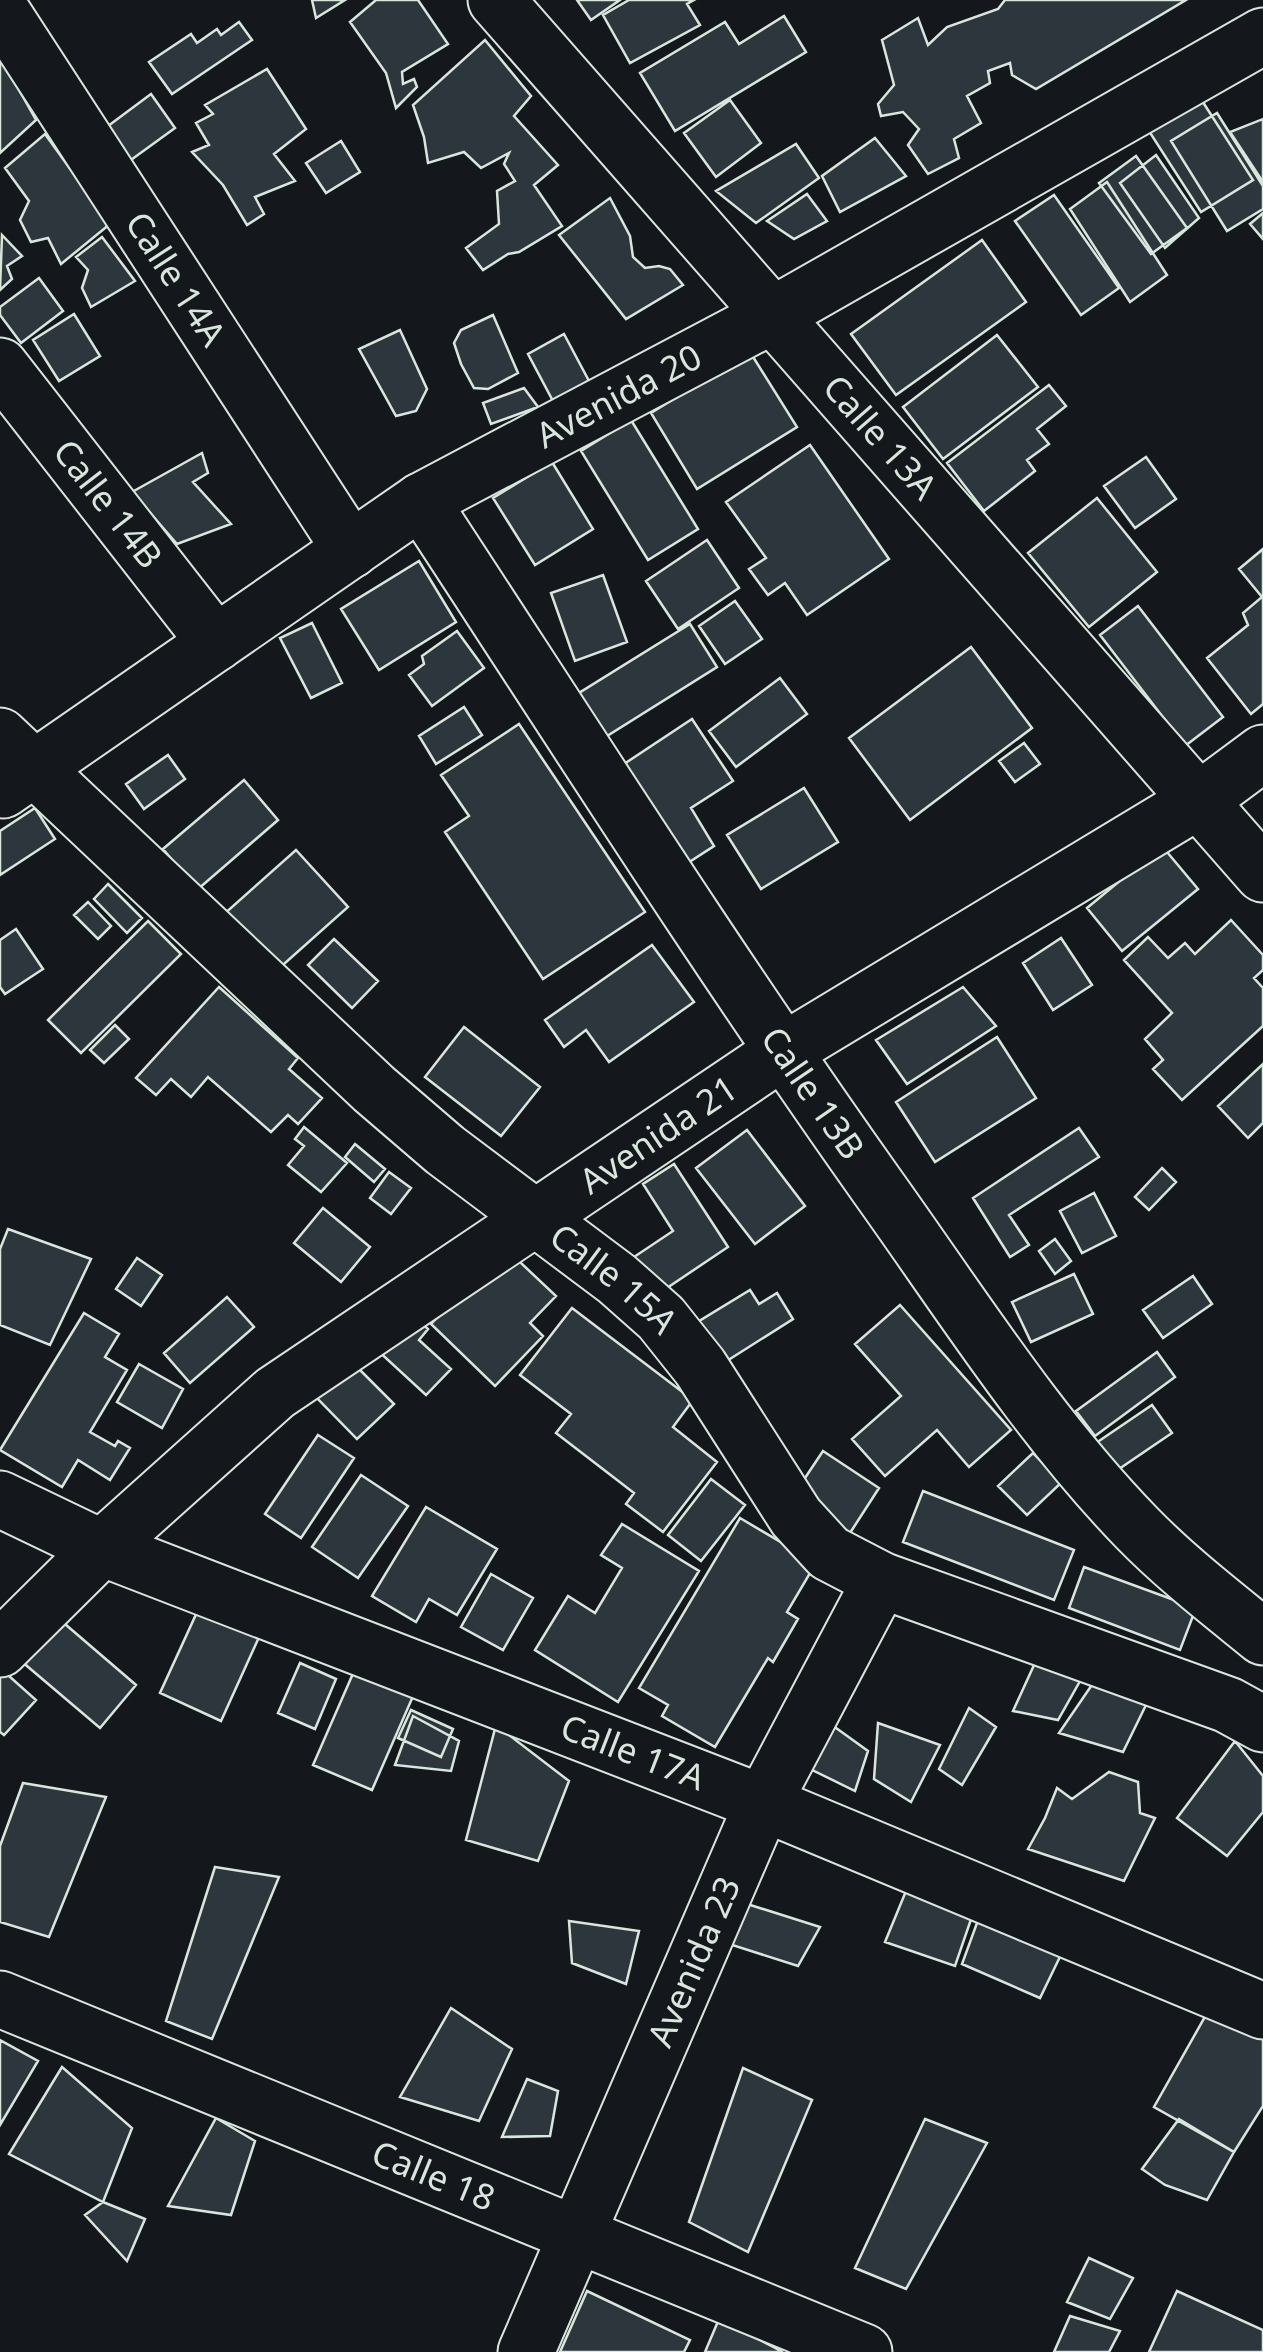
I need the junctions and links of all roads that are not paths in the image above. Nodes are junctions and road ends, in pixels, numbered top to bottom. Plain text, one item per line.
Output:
1 (496, 0) edge
2 (0, 9) edge
3 (1263, 36) edge
4 (773, 315) junction
5 (0, 366) edge
6 (421, 501) junction
7 (351, 550) junction
8 (216, 643) junction
9 (1263, 752) edge
10 (11, 766) edge
11 (1201, 800) junction
12 (1263, 874) edge
13 (782, 1052) junction
14 (537, 1218) junction
15 (0, 1500) edge
16 (102, 1548) junction
17 (881, 1580) junction
18 (1263, 1637) edge
19 (0, 1649) edge
20 (1263, 1724) edge
21 (763, 1802) junction
22 (0, 1998) edge
23 (1263, 2011) edge
24 (579, 2234) junction
25 (526, 2352) edge
26 (864, 2352) edge

1 - 4 street, Calle 13A
2 - 7 street, Calle 14A
3 - 4 street, Avenida 20
4 - 6 street, Avenida 20
4 - 11 street, Calle 13A
5 - 8 street, Calle 14B
6 - 7 street, Avenida 20
6 - 13 street, Calle 13B
7 - 8 street, Avenida 20
8 - 10 street, Avenida 20
9 - 11 street, Avenida 21
10 - 14 street, Calle 15A
11 - 12 street, Calle 13A
11 - 13 street, Avenida 21
13 - 14 street, Avenida 21
13 - 18 street, Calle 13B
14 - 16 street, Avenida 21
14 - 17 street, Calle 15A
15 - 16 street, Calle 17A
16 - 19 street, Avenida 21
16 - 21 street, Calle 17A
17 - 20 street, Calle 15A
17 - 21 street, Avenida 23
21 - 23 street, Calle 17A
21 - 24 street, Avenida 23
22 - 24 street, Calle 18
24 - 25 street, Avenida 23
24 - 26 street, Calle 18

